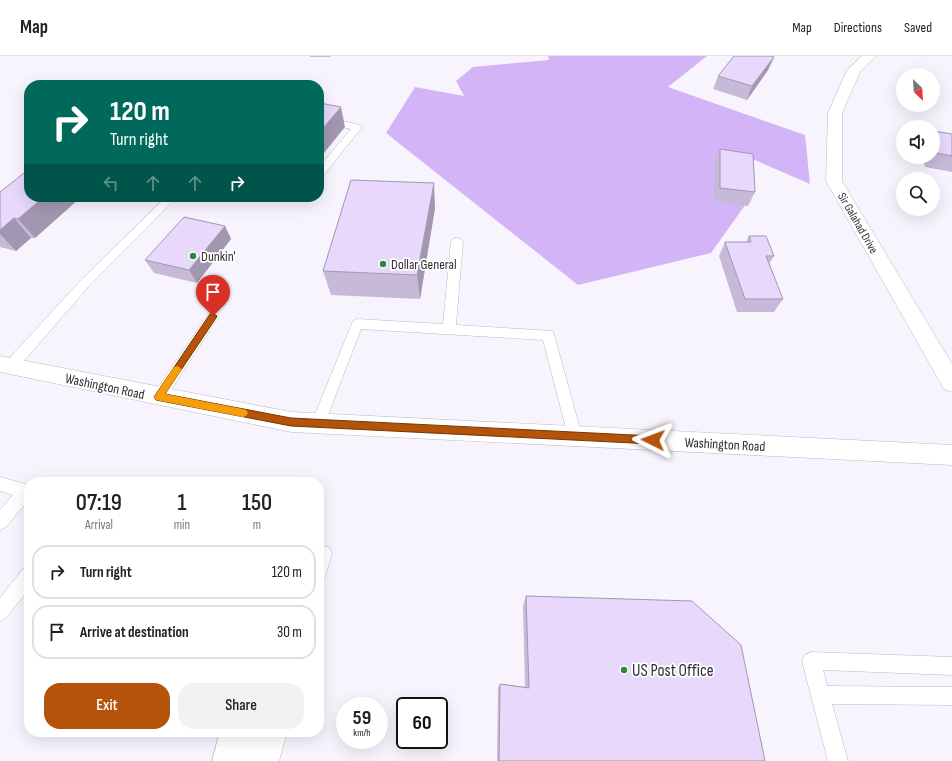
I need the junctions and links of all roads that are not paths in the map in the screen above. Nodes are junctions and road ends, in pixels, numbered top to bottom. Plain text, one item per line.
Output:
1 (870, 56) edge
2 (324, 120) edge
3 (324, 168) edge
4 (167, 202) edge
5 (457, 242) dead end
6 (213, 316) dead end
7 (449, 329) junction
8 (5, 365) edge
9 (952, 383) edge
10 (159, 397) junction
11 (318, 424) junction
12 (575, 436) junction
13 (952, 455) edge
14 (0, 484) edge
15 (24, 491) edge
16 (24, 496) edge
17 (0, 522) edge
18 (24, 581) edge
19 (0, 612) edge
20 (952, 666) edge
21 (820, 695) junction
22 (952, 696) edge
23 (229, 737) edge
24 (243, 737) edge
25 (262, 737) edge
26 (276, 737) edge
27 (222, 761) edge
28 (236, 761) edge
29 (255, 761) edge
30 (269, 761) edge
31 (838, 761) edge

1 - 9 main road, Sir Galahad Drive
2 - 3 lane
4 - 8 lane
5 - 7 lane
6 - 10 lane
7 - 11 lane
7 - 12 lane
8 - 10 main road, Washington Road
10 - 11 main road, Washington Road
11 - 12 main road, Washington Road
12 - 13 main road, Washington Road
14 - 15 lane
16 - 17 lane
18 - 19 lane
20 - 21 lane
21 - 22 lane
21 - 31 lane
23 - 27 lane
24 - 28 lane
25 - 29 lane
26 - 30 lane

